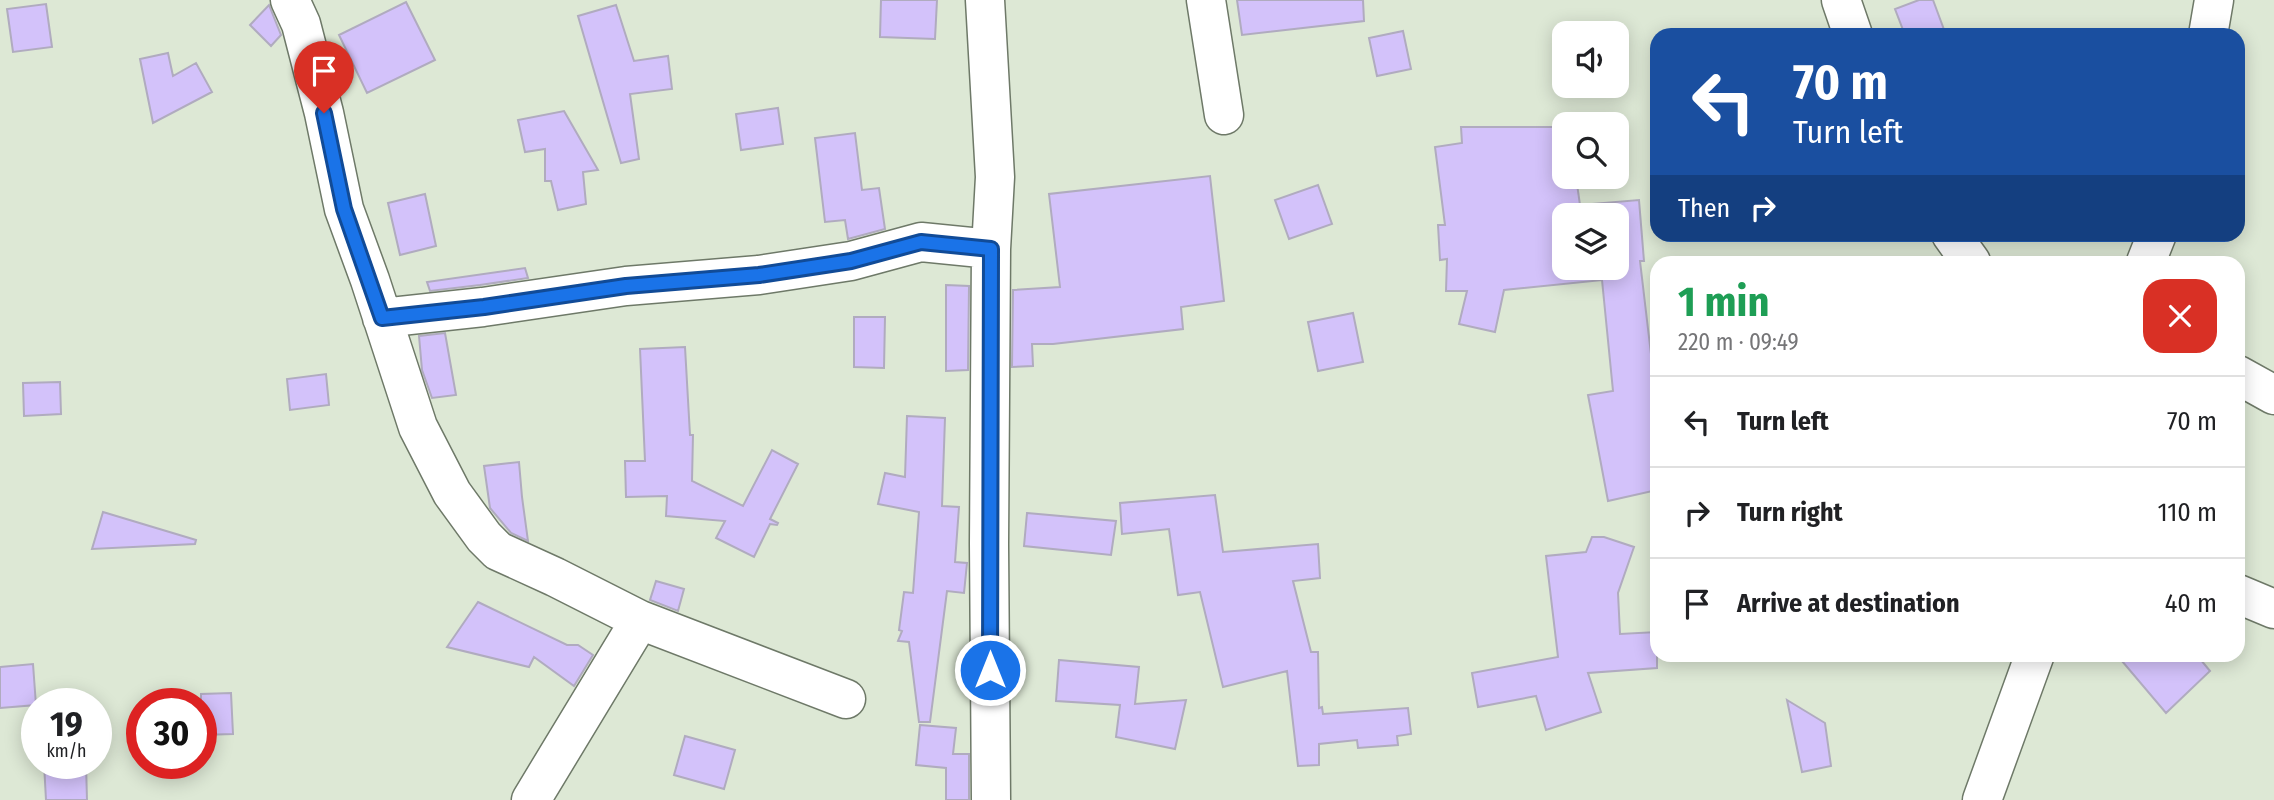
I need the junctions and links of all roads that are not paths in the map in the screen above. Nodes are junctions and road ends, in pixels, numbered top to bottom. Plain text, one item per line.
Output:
1 (290, 0) edge
2 (985, 0) edge
3 (1206, 0) edge
4 (1841, 0) edge
5 (2214, 0) edge
6 (1851, 28) edge
7 (2209, 28) edge
8 (1224, 115) dead end
9 (991, 249) junction
10 (382, 318) junction
11 (2245, 379) edge
12 (2274, 395) edge
13 (2245, 597) edge
14 (2274, 609) edge
15 (639, 620) junction
16 (2032, 662) edge
17 (846, 699) dead end
18 (531, 800) edge
19 (991, 800) edge
20 (1982, 800) edge

1 - 10 street
2 - 9 street
3 - 8 street
4 - 6 street
5 - 7 street
9 - 10 street
9 - 19 street
10 - 15 street
11 - 12 street
13 - 14 street
15 - 17 street
15 - 18 street
16 - 20 street

